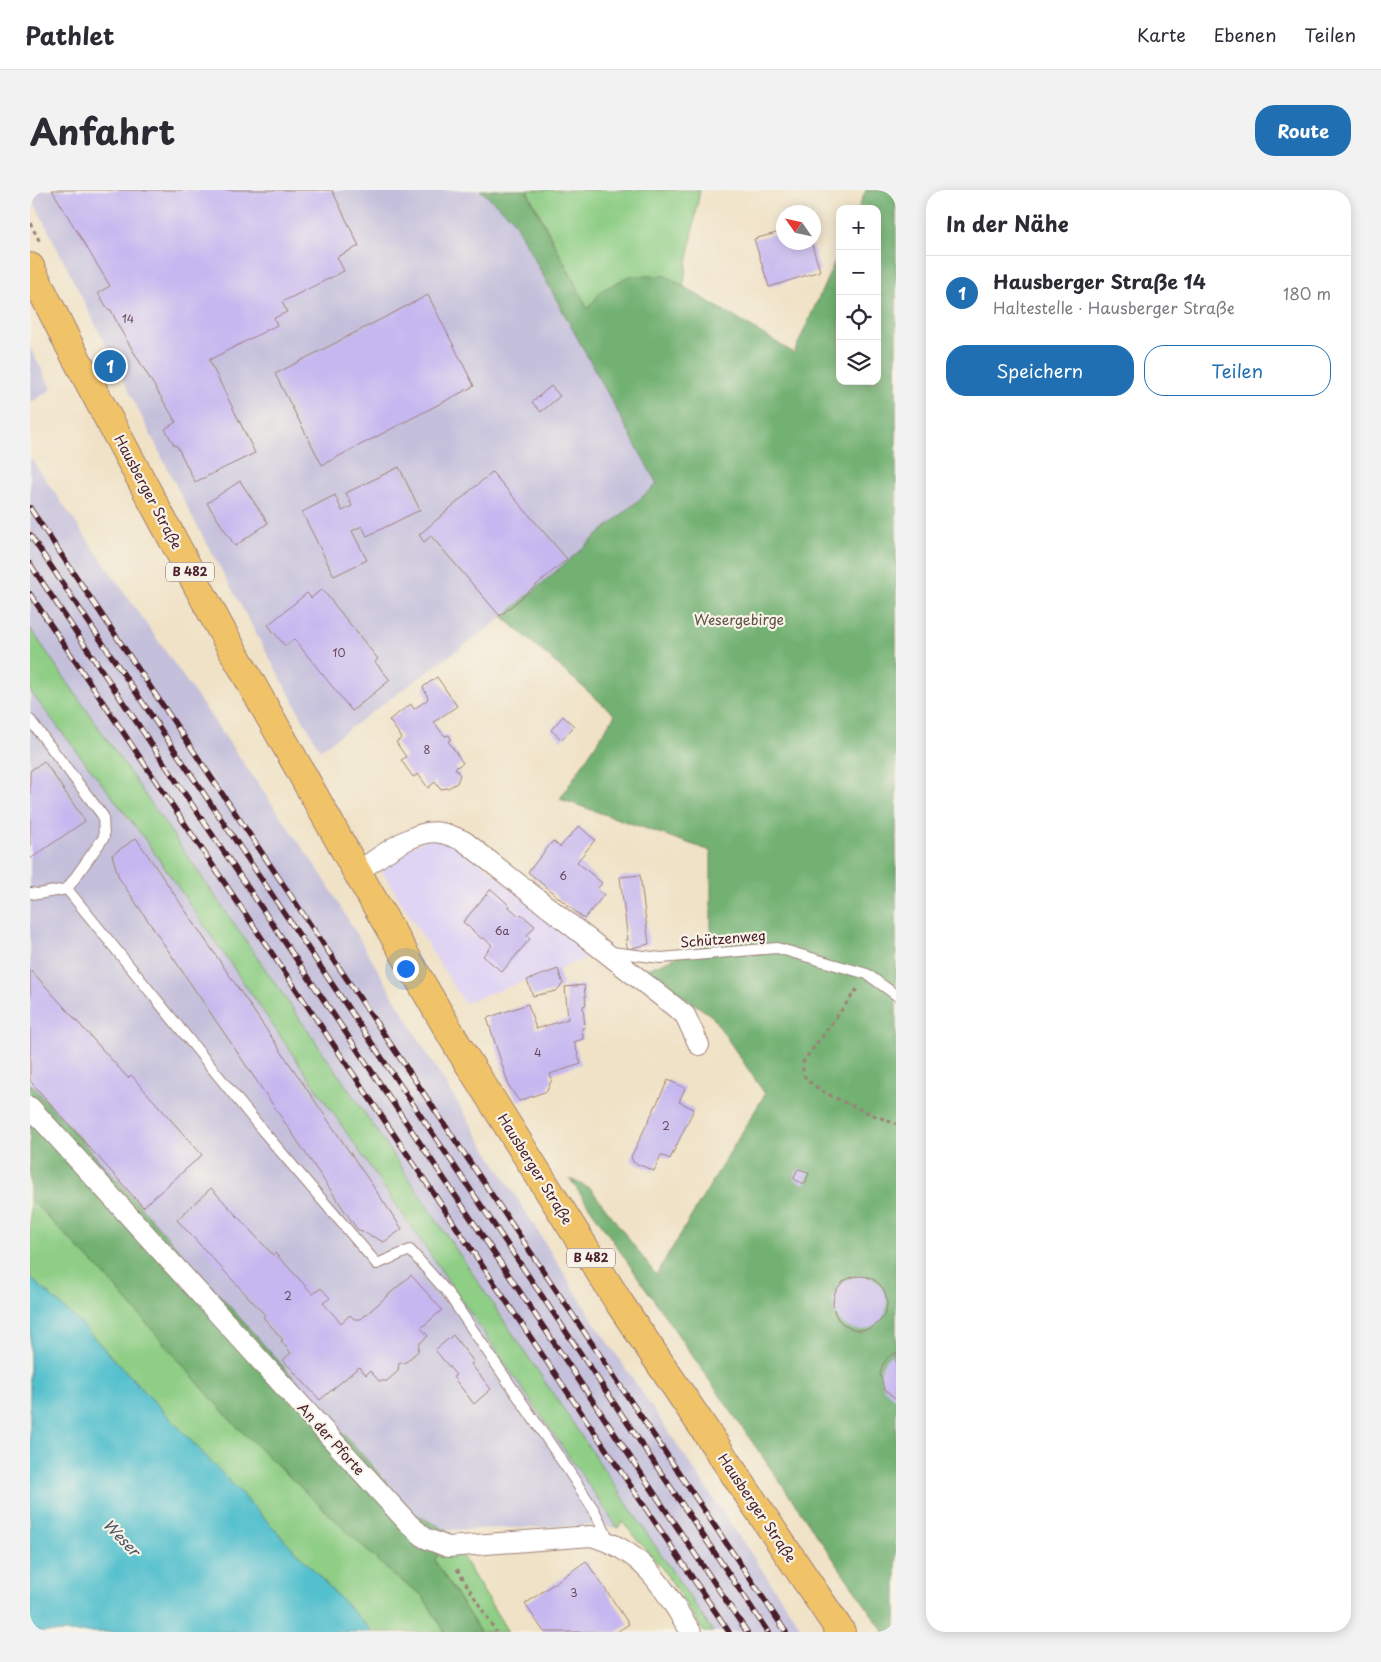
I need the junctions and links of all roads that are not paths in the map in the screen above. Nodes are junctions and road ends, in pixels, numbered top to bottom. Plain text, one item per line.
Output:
1 (36, 258) edge
2 (30, 720) edge
3 (357, 872) junction
4 (67, 889) junction
5 (30, 893) edge
6 (603, 951) junction
7 (896, 995) edge
8 (700, 1045) dead end
9 (30, 1107) edge
10 (609, 1541) junction
11 (690, 1632) edge
12 (841, 1632) edge

1 - 3 main road, Hausberger Straße / B 482
2 - 4 lane
3 - 6 street
3 - 12 main road, Hausberger Straße / B 482
4 - 5 lane
4 - 10 lane
6 - 7 lane, Schützenweg
6 - 8 street
9 - 10 street, An der Pforte
10 - 11 street, An der Pforte

